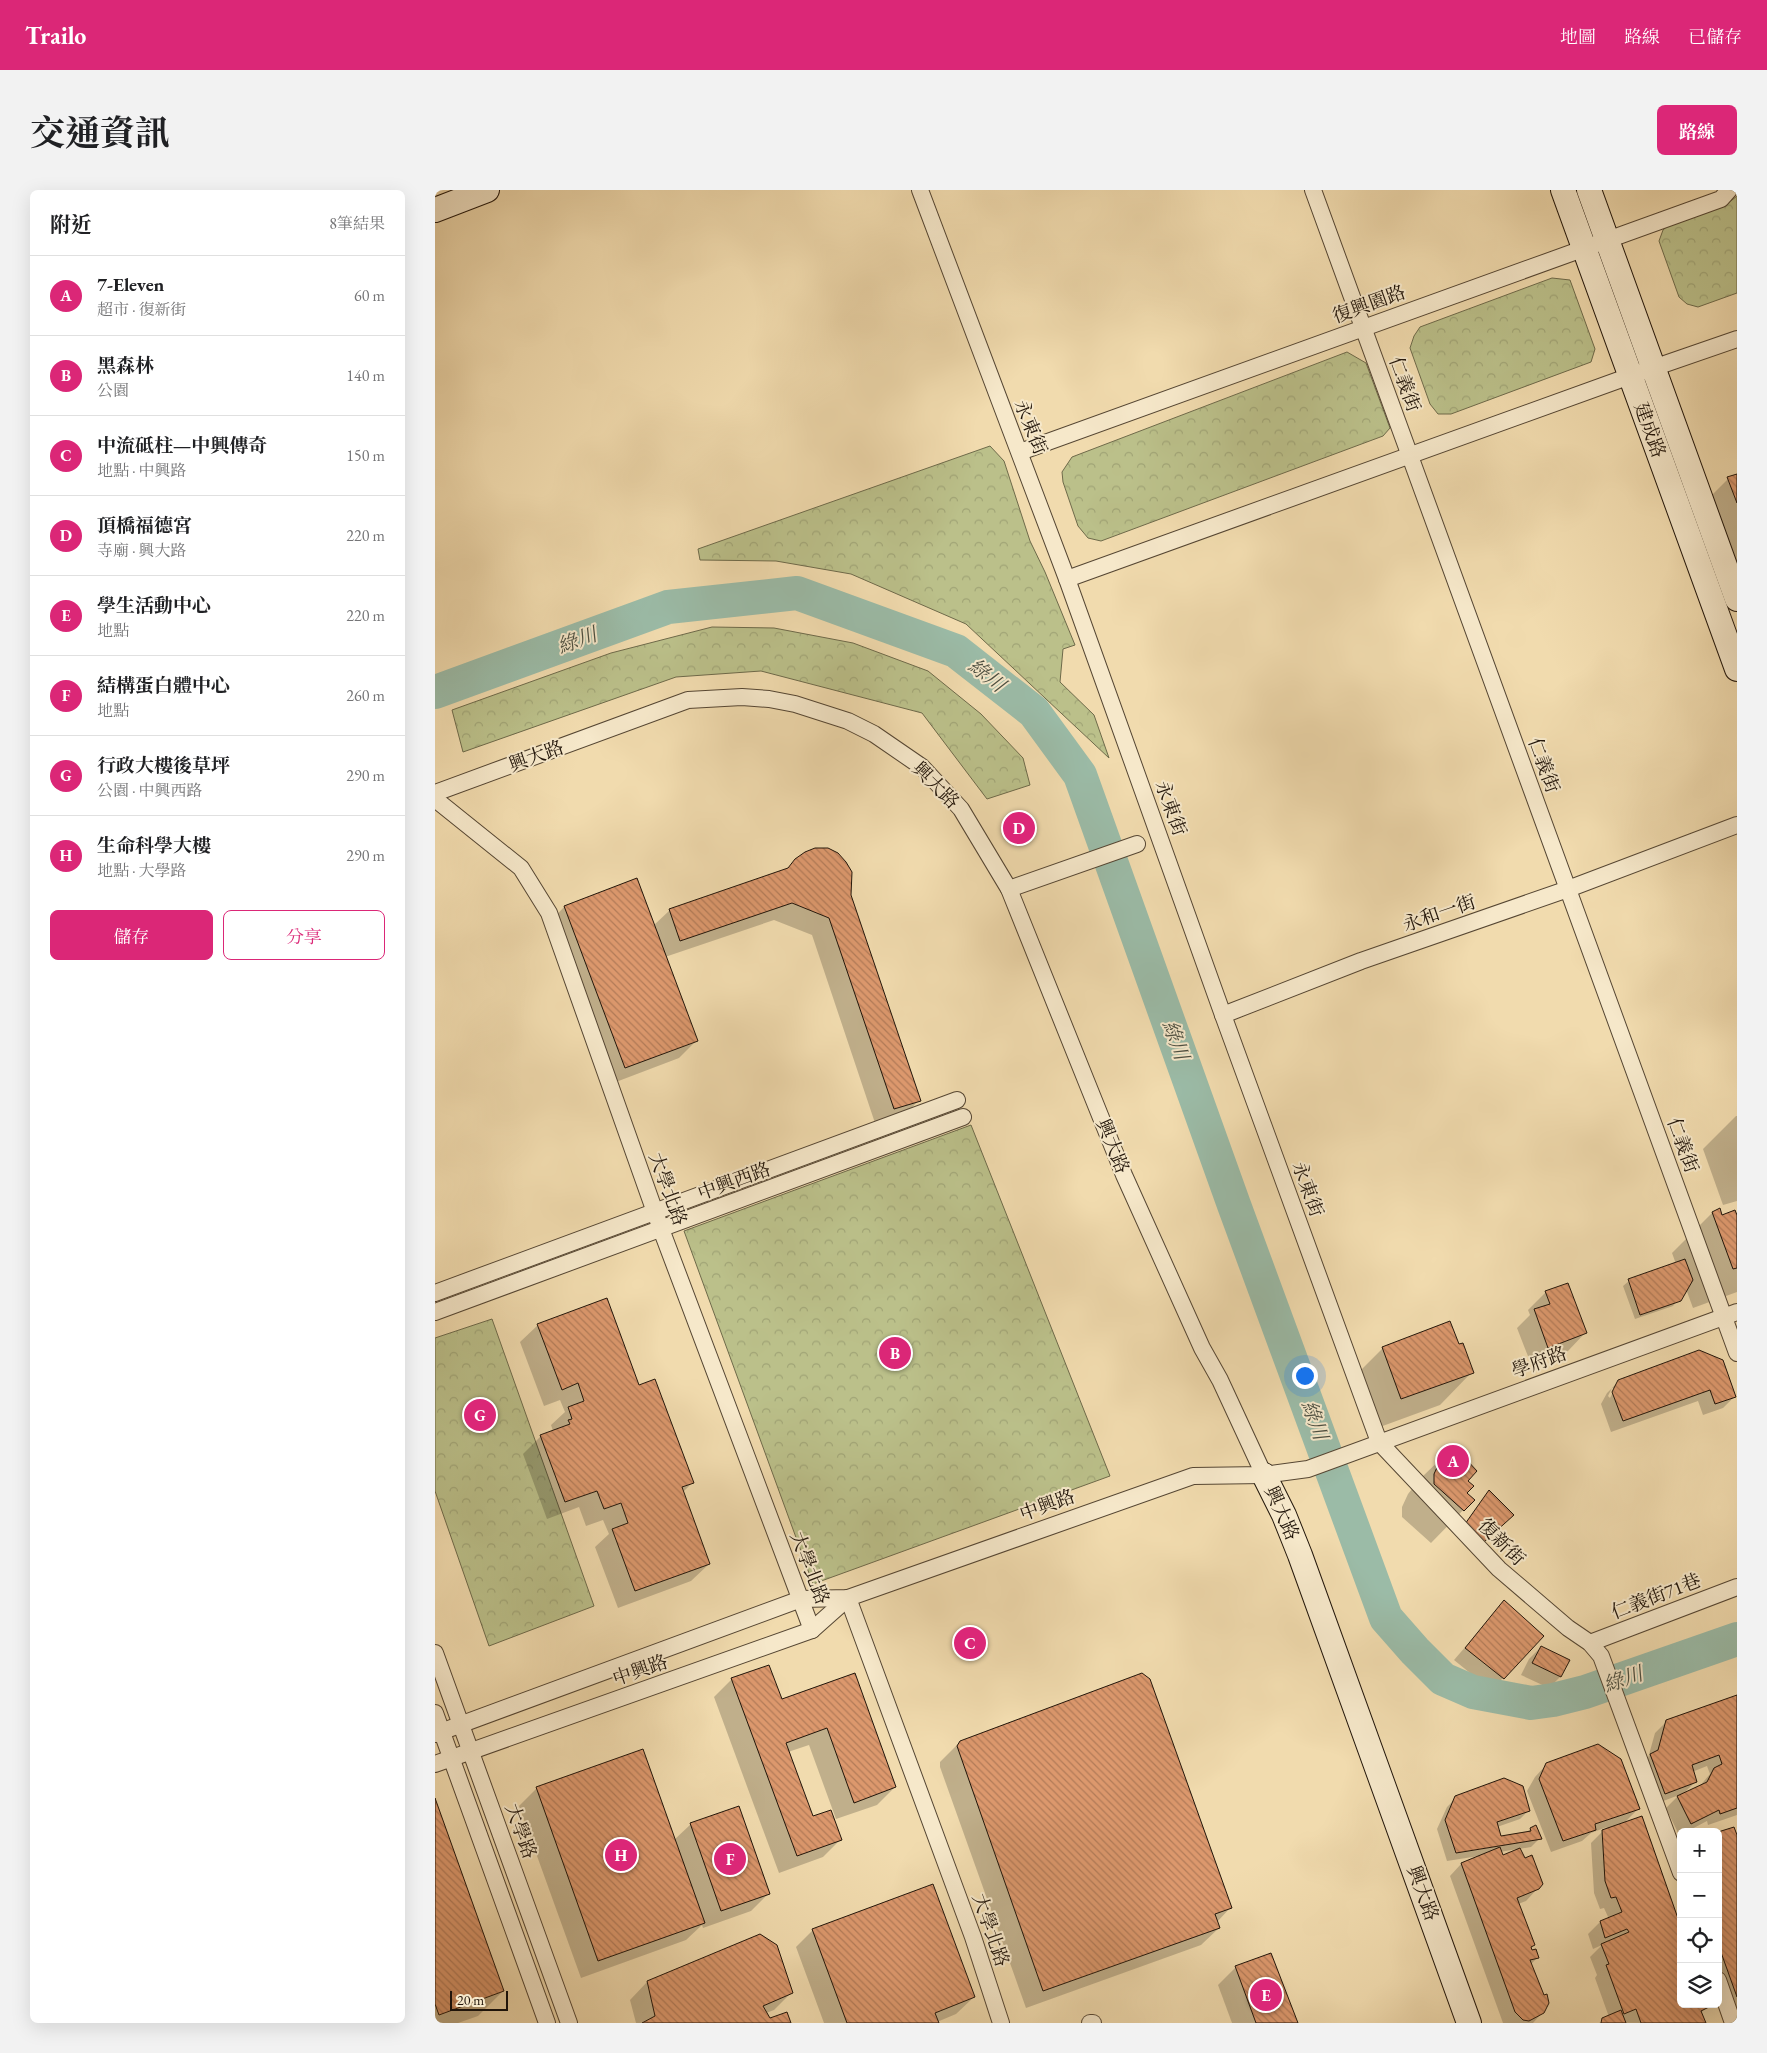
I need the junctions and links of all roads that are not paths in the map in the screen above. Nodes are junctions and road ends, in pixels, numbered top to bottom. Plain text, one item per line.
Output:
1 (487, 190) edge
2 (920, 190) edge
3 (1313, 190) edge
4 (1563, 190) edge
5 (1589, 190) edge
6 (1729, 190) edge
7 (435, 210) edge
8 (1607, 240) junction
9 (1583, 248) junction
10 (1363, 327) junction
11 (1737, 339) edge
12 (1653, 367) junction
13 (1630, 376) junction
14 (1020, 452) junction
15 (1410, 455) junction
16 (1067, 579) junction
17 (1737, 599) edge
18 (1737, 669) edge
19 (435, 793) edge
20 (435, 799) edge
21 (1737, 825) edge
22 (1137, 844) dead end
23 (1009, 889) junction
24 (1568, 889) junction
25 (1223, 1015) junction
26 (957, 1100) dead end
27 (963, 1117) dead end
28 (655, 1212) junction
29 (661, 1229) junction
30 (435, 1293) edge
31 (435, 1312) edge
32 (1730, 1314) edge
33 (1737, 1353) edge
34 (1379, 1442) junction
35 (1264, 1475) junction
36 (1737, 1587) edge
37 (848, 1598) junction
38 (801, 1599) junction
39 (813, 1630) junction
40 (1590, 1643) junction
41 (435, 1652) edge
42 (435, 1714) edge
43 (461, 1724) junction
44 (438, 1733) edge
45 (471, 1751) junction
46 (451, 1758) junction
47 (435, 1764) edge
48 (1677, 1862) edge
49 (1722, 1991) edge
50 (547, 2023) edge
51 (569, 2023) edge
52 (1001, 2023) edge
53 (1469, 2023) edge
54 (1733, 2023) edge

1 - 7 street
2 - 14 street, 永東街
3 - 10 street, 仁義街
4 - 9 street, 建成路
5 - 8 street, 建成路
6 - 8 street, 復興園路
8 - 9 street, 復興園路
8 - 12 street, 建成路
9 - 10 street, 復興園路
9 - 13 street, 建成路
10 - 14 street, 復興園路
10 - 15 street, 仁義街
11 - 12 street
12 - 13 street
12 - 17 street, 建成路
13 - 15 street
13 - 18 street, 建成路
14 - 16 street, 永東街
15 - 16 street
15 - 24 street, 仁義街
16 - 25 street, 永東街
19 - 23 street, 興大路
20 - 28 street, 大學北路
21 - 24 street, 永和一街
22 - 23 street
23 - 35 street, 興大路
24 - 25 street, 永和一街
24 - 32 street, 仁義街
25 - 34 street, 永東街
26 - 28 street, 中興西路
27 - 29 street, 中興西路
28 - 29 street, 大學北路
28 - 30 street, 中興西路
29 - 31 street, 中興西路
29 - 38 street, 大學北路
32 - 33 street, 仁義街
32 - 34 street, 學府路
34 - 35 street, 學府路
34 - 40 street, 復新街
35 - 37 street, 中興路
35 - 53 street, 興大路
36 - 40 street, 仁義街71巷
37 - 38 street, 中興路
37 - 39 street, 中興路
37 - 52 street, 大學北路
38 - 39 street, 大學北路
38 - 43 street, 中興路
39 - 45 street, 中興路
40 - 48 street, 復新街
41 - 43 street, 大學路
42 - 44 street
43 - 44 street, 中興路
43 - 45 street, 大學路
44 - 46 street
45 - 46 street, 中興路
45 - 51 street, 大學路
46 - 47 street, 中興路
46 - 50 street
49 - 54 street

